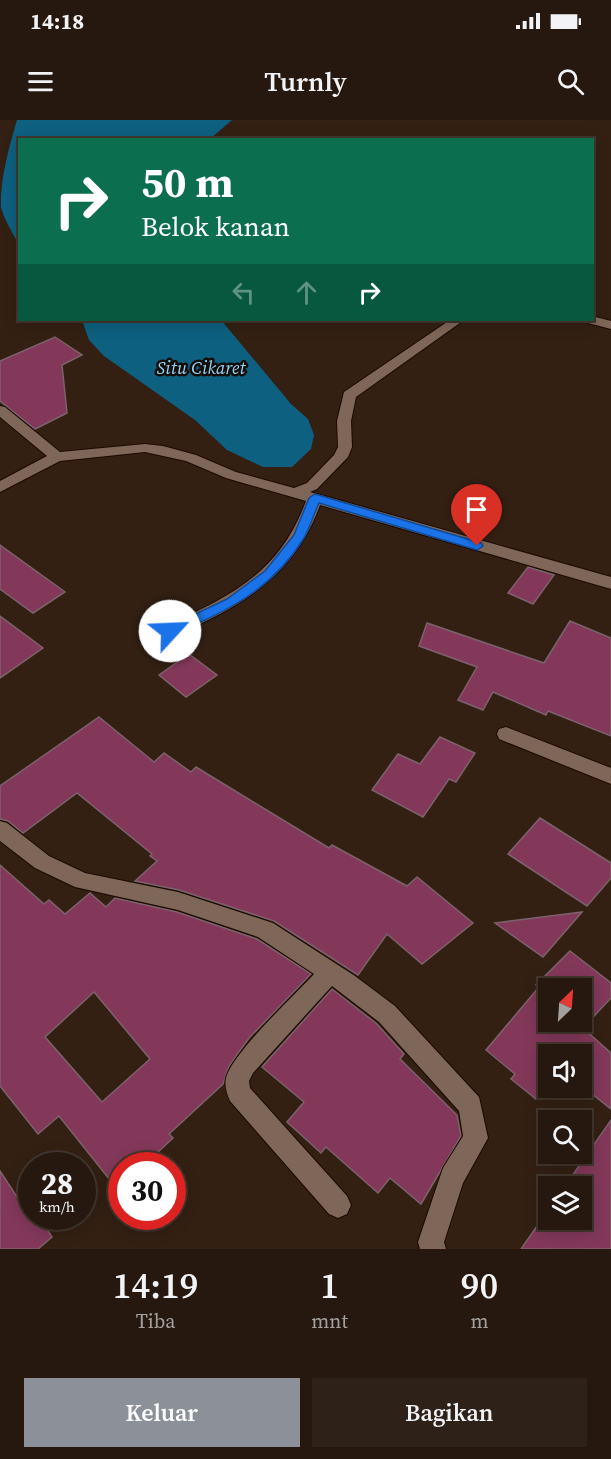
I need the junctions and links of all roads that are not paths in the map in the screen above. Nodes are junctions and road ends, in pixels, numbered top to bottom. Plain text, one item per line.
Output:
1 (457, 321) edge
2 (594, 321) edge
3 (611, 325) edge
4 (0, 410) edge
5 (57, 457) junction
6 (0, 487) edge
7 (295, 493) junction
8 (315, 498) junction
9 (611, 583) edge
10 (170, 631) dead end
11 (506, 734) dead end
12 (611, 776) edge
13 (0, 829) edge
14 (330, 972) junction
15 (338, 1205) dead end
16 (433, 1249) edge

1 - 7 street
2 - 3 street
4 - 5 street
5 - 6 street
5 - 7 street
7 - 8 street
8 - 9 street
8 - 10 street
11 - 12 street
13 - 14 street
14 - 15 street
14 - 16 street

